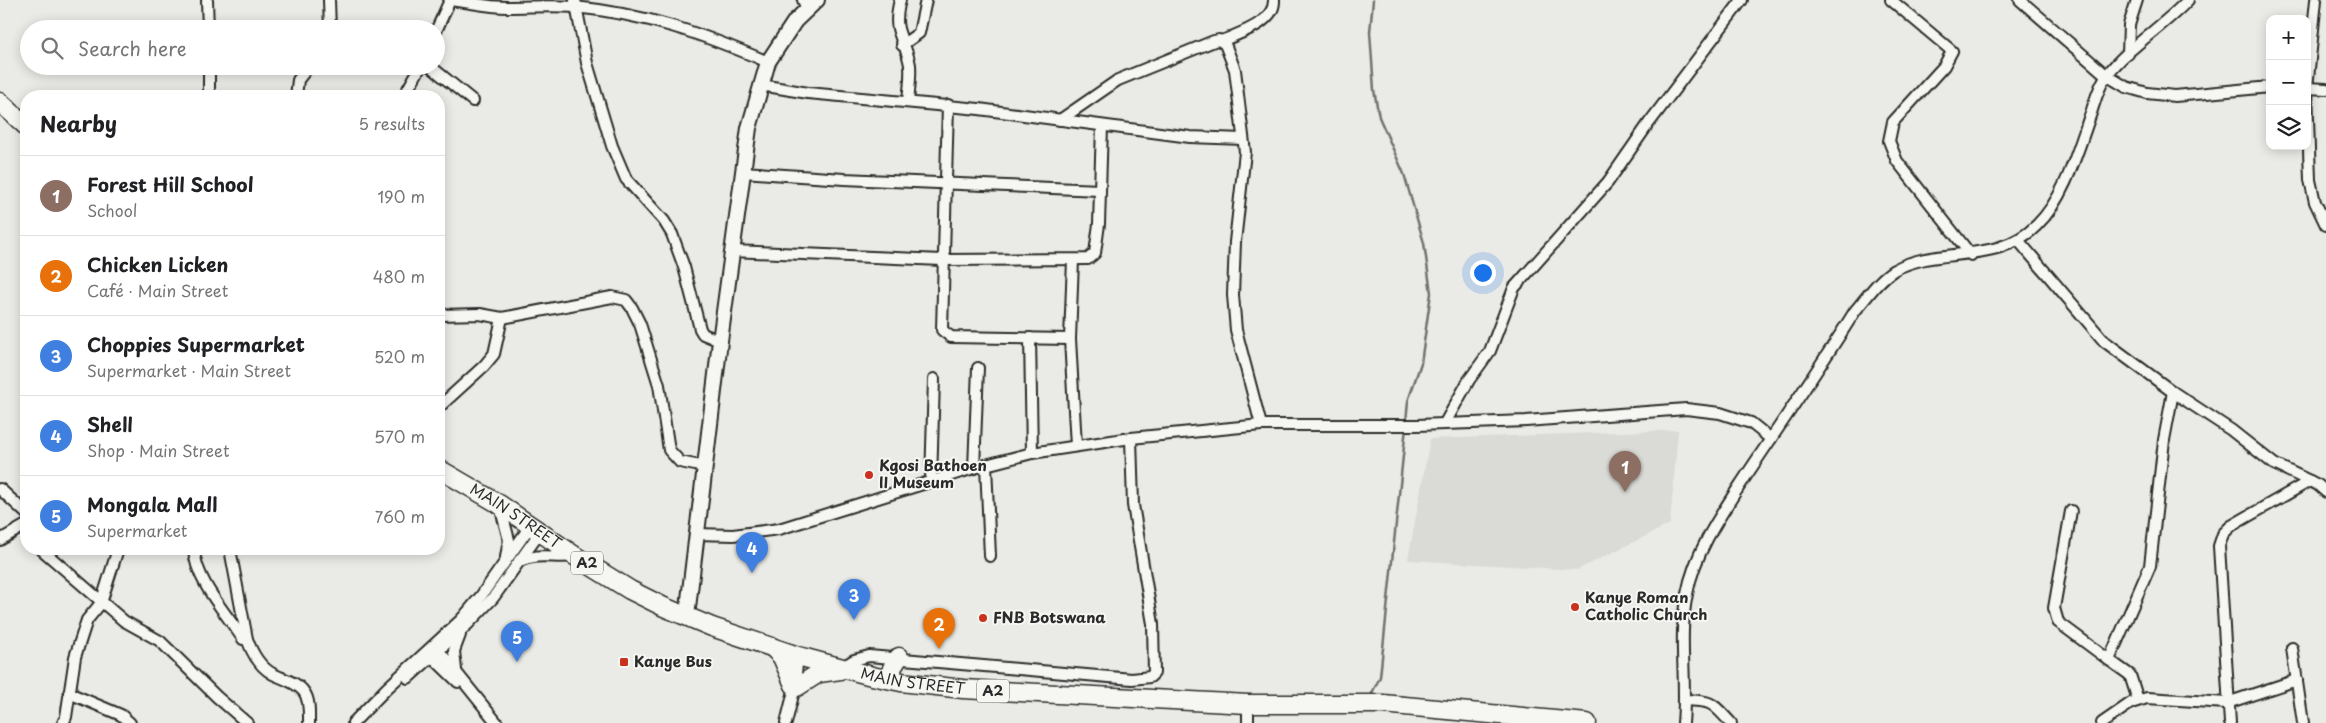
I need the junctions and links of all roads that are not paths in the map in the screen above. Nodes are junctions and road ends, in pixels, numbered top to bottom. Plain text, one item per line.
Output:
1 (207, 0) edge
2 (329, 0) edge
3 (450, 0) edge
4 (900, 0) edge
5 (926, 0) edge
6 (1274, 0) edge
7 (1742, 0) edge
8 (1891, 0) edge
9 (2020, 0) edge
10 (2137, 0) edge
11 (2188, 0) edge
12 (2316, 0) edge
13 (809, 3) edge
14 (576, 4) edge
15 (208, 20) edge
16 (330, 20) edge
17 (441, 20) edge
18 (1222, 41) junction
19 (902, 45) junction
20 (2128, 54) junction
21 (2310, 60) edge
22 (768, 62) junction
23 (208, 75) edge
24 (302, 75) edge
25 (415, 75) edge
26 (441, 75) edge
27 (2106, 75) junction
28 (761, 85) junction
29 (2266, 87) edge
30 (2311, 88) edge
31 (209, 90) edge
32 (297, 90) edge
33 (407, 90) edge
34 (2326, 90) edge
35 (473, 101) dead end
36 (0, 102) edge
37 (908, 102) junction
38 (948, 105) junction
39 (2308, 105) edge
40 (20, 120) edge
41 (1060, 120) junction
42 (1102, 126) junction
43 (1243, 139) junction
44 (743, 172) junction
45 (945, 184) junction
46 (1100, 190) junction
47 (2326, 225) edge
48 (2018, 240) junction
49 (732, 251) junction
50 (1971, 255) junction
51 (942, 260) junction
52 (1073, 260) junction
53 (445, 315) edge
54 (502, 318) junction
55 (1030, 338) junction
56 (1070, 338) junction
57 (720, 341) junction
58 (978, 368) dead end
59 (934, 379) dead end
60 (2173, 392) junction
61 (445, 401) edge
62 (1445, 423) junction
63 (1261, 425) junction
64 (1131, 438) junction
65 (1771, 439) junction
66 (1076, 446) junction
67 (1032, 453) junction
68 (986, 465) junction
69 (705, 467) junction
70 (974, 468) junction
71 (445, 472) edge
72 (2310, 481) junction
73 (931, 482) junction
74 (0, 489) edge
75 (2326, 492) edge
76 (499, 504) junction
77 (20, 507) edge
78 (2071, 511) dead end
79 (536, 528) junction
80 (20, 532) edge
81 (696, 534) junction
82 (0, 540) edge
83 (47, 555) edge
84 (116, 555) edge
85 (194, 555) edge
86 (231, 555) edge
87 (576, 556) junction
88 (990, 556) dead end
89 (506, 561) junction
90 (519, 561) junction
91 (101, 603) junction
92 (687, 616) junction
93 (463, 630) junction
94 (247, 639) junction
95 (771, 647) junction
96 (2292, 648) dead end
97 (434, 652) junction
98 (899, 657) junction
99 (804, 658) junction
100 (2109, 660) junction
101 (845, 669) junction
102 (452, 671) junction
103 (408, 679) junction
104 (893, 680) junction
105 (2297, 680) junction
106 (795, 687) junction
107 (69, 693) junction
108 (1685, 700) junction
109 (2138, 700) junction
110 (2227, 703) junction
111 (1248, 704) junction
112 (787, 720) edge
113 (63, 723) edge
114 (130, 723) edge
115 (247, 723) edge
116 (309, 723) edge
117 (354, 723) edge
118 (358, 723) edge
119 (497, 723) edge
120 (798, 723) edge
121 (1248, 723) edge
122 (1587, 723) edge
123 (1683, 723) edge
124 (1731, 723) edge
125 (2102, 723) edge
126 (2230, 723) edge
127 (2303, 723) edge

1 - 15 street
2 - 16 street
3 - 14 street
3 - 17 street
4 - 19 street
5 - 19 street
6 - 18 street
7 - 62 street
8 - 50 street
9 - 27 street
10 - 20 street
11 - 20 street
12 - 21 street
13 - 22 street
14 - 22 street
14 - 57 street
18 - 41 street
18 - 43 street
19 - 37 street
20 - 27 street
22 - 28 street
23 - 31 street
24 - 32 street
25 - 33 street
26 - 35 street
27 - 29 street
27 - 48 street
28 - 37 street
28 - 44 street
30 - 34 street
36 - 40 highway
37 - 38 street
38 - 41 street
38 - 45 street
39 - 47 street
41 - 42 street
42 - 43 street
42 - 46 street
43 - 63 street
44 - 45 street
44 - 49 street
45 - 46 street
45 - 51 street
46 - 52 street
48 - 50 street
48 - 60 street
49 - 51 street
49 - 57 street
50 - 65 street
51 - 52 street
51 - 55 street
52 - 56 street
53 - 54 street
54 - 61 street
54 - 69 street
55 - 56 street
55 - 67 street
56 - 66 street
57 - 69 street
58 - 70 street
59 - 73 street
60 - 72 street
60 - 100 street
62 - 63 street
62 - 65 street
63 - 64 street
64 - 66 street
64 - 98 street
65 - 108 street
66 - 67 street
67 - 68 street
68 - 70 street
68 - 88 street
69 - 81 street
70 - 73 street
71 - 76 highway, MAIN STREET / A2
72 - 75 street
72 - 110 street
73 - 81 street
74 - 77 street
76 - 79 highway, MAIN STREET / A2
76 - 89 street
78 - 100 street
79 - 87 highway, MAIN STREET / A2
79 - 89 street
79 - 90 street
80 - 82 street
81 - 92 street
83 - 91 street
84 - 91 street
85 - 94 street
86 - 94 street
87 - 90 street
87 - 92 highway, MAIN STREET / A2
89 - 97 street
90 - 93 street
91 - 107 street
91 - 115 street
92 - 95 highway, MAIN STREET / A2
93 - 97 street
93 - 102 street
94 - 116 street
95 - 99 highway, MAIN STREET / A2
95 - 106 highway
96 - 105 street
97 - 102 street
97 - 103 street
97 - 117 street
98 - 101 street
98 - 104 highway
99 - 101 highway, MAIN STREET / A2
99 - 106 street
100 - 109 street
101 - 104 highway, MAIN STREET / A2
101 - 106 highway
102 - 103 street
102 - 119 street
103 - 118 street
104 - 111 highway, MAIN STREET / A2
105 - 110 street
105 - 127 street
106 - 112 street
107 - 113 street
107 - 114 street
108 - 123 street
108 - 124 street
109 - 110 street
109 - 125 street
110 - 126 street
111 - 121 street
111 - 122 highway, MAIN STREET / A2
112 - 120 street

